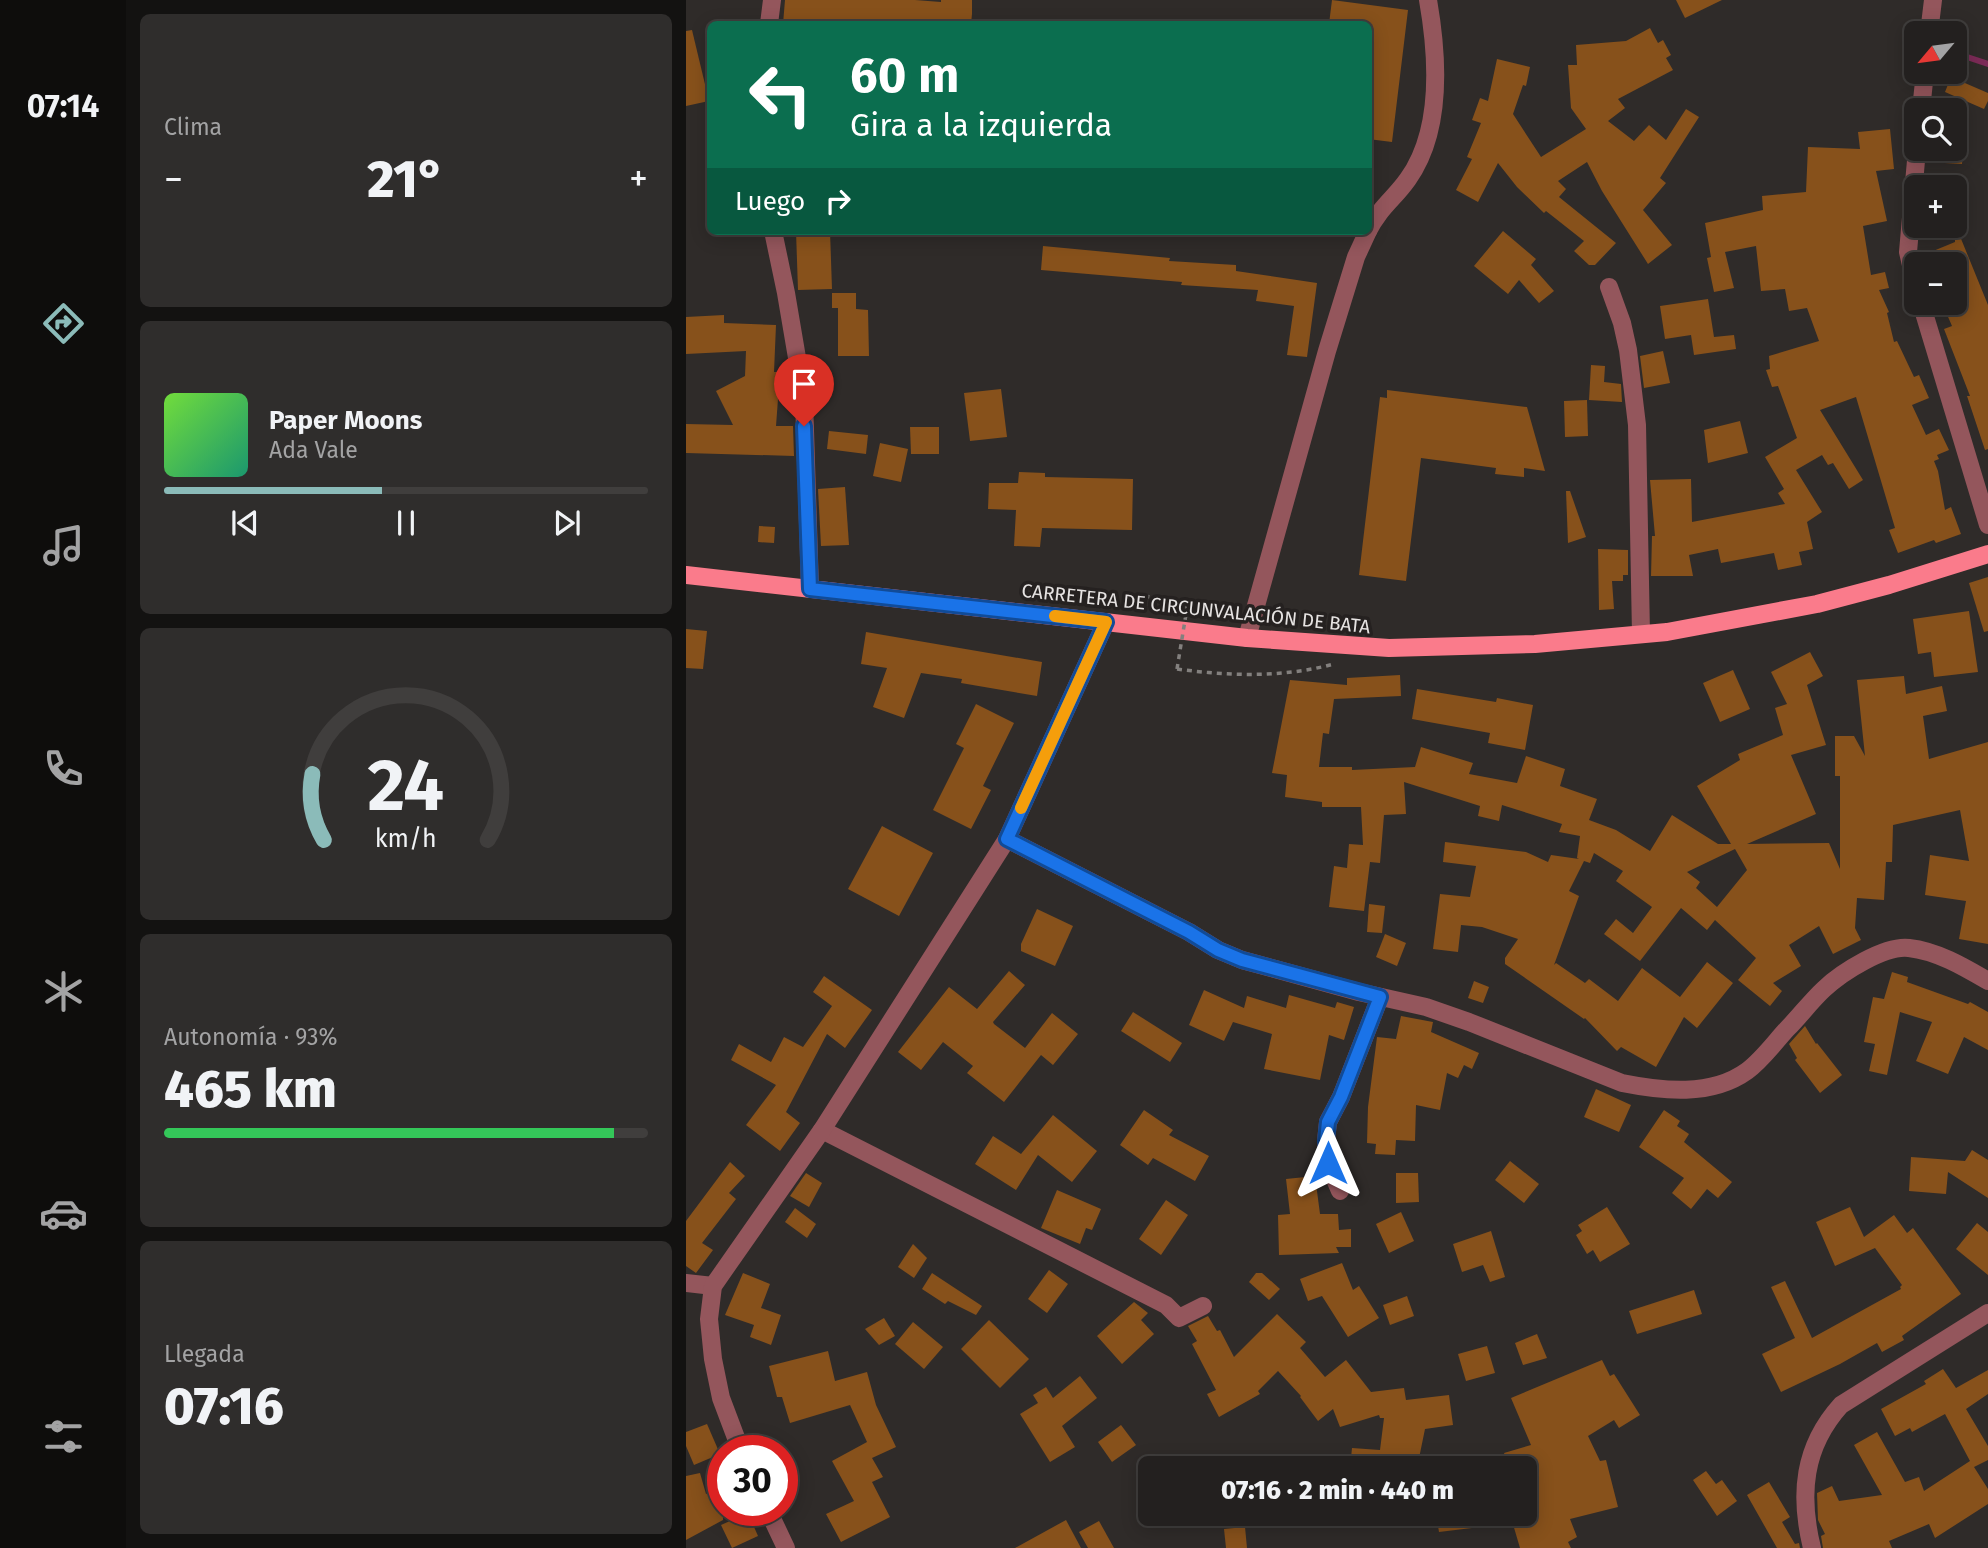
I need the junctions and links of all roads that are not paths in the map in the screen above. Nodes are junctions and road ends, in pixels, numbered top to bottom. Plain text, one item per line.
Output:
1 (772, 0) edge
2 (1428, 0) edge
3 (1933, 0) edge
4 (769, 21) edge
5 (1930, 21) edge
6 (1916, 161) edge
7 (1372, 223) edge
8 (774, 235) edge
9 (1366, 235) edge
10 (1908, 252) edge
11 (1609, 287) dead end
12 (1925, 315) edge
13 (1988, 525) edge
14 (1988, 554) edge
15 (686, 575) edge
16 (810, 589) junction
17 (1106, 622) junction
18 (1641, 634) junction
19 (1247, 638) junction
20 (1007, 839) junction
21 (1988, 981) edge
22 (1380, 997) junction
23 (822, 1130) junction
24 (1340, 1191) dead end
25 (686, 1283) edge
26 (713, 1286) junction
27 (1203, 1306) dead end
28 (1988, 1313) edge
29 (735, 1435) edge
30 (776, 1526) edge
31 (786, 1548) edge
32 (1812, 1548) edge

1 - 4 street
2 - 7 street
3 - 5 street
6 - 10 street
8 - 16 street
9 - 19 street
11 - 18 street
12 - 13 street
14 - 18 main road, CARRETERA DE CIRCUNVALACIÓN DE BATA
15 - 16 main road, CARRETERA DE CIRCUNVALACIÓN DE BATA
16 - 17 main road, CARRETERA DE CIRCUNVALACIÓN DE BATA
17 - 19 main road, CARRETERA DE CIRCUNVALACIÓN DE BATA
17 - 20 street
18 - 19 main road, CARRETERA DE CIRCUNVALACIÓN DE BATA
20 - 22 street
20 - 23 street
21 - 22 street
22 - 24 street
23 - 26 street
23 - 27 street
25 - 26 street
26 - 29 street
28 - 32 street
30 - 31 street

